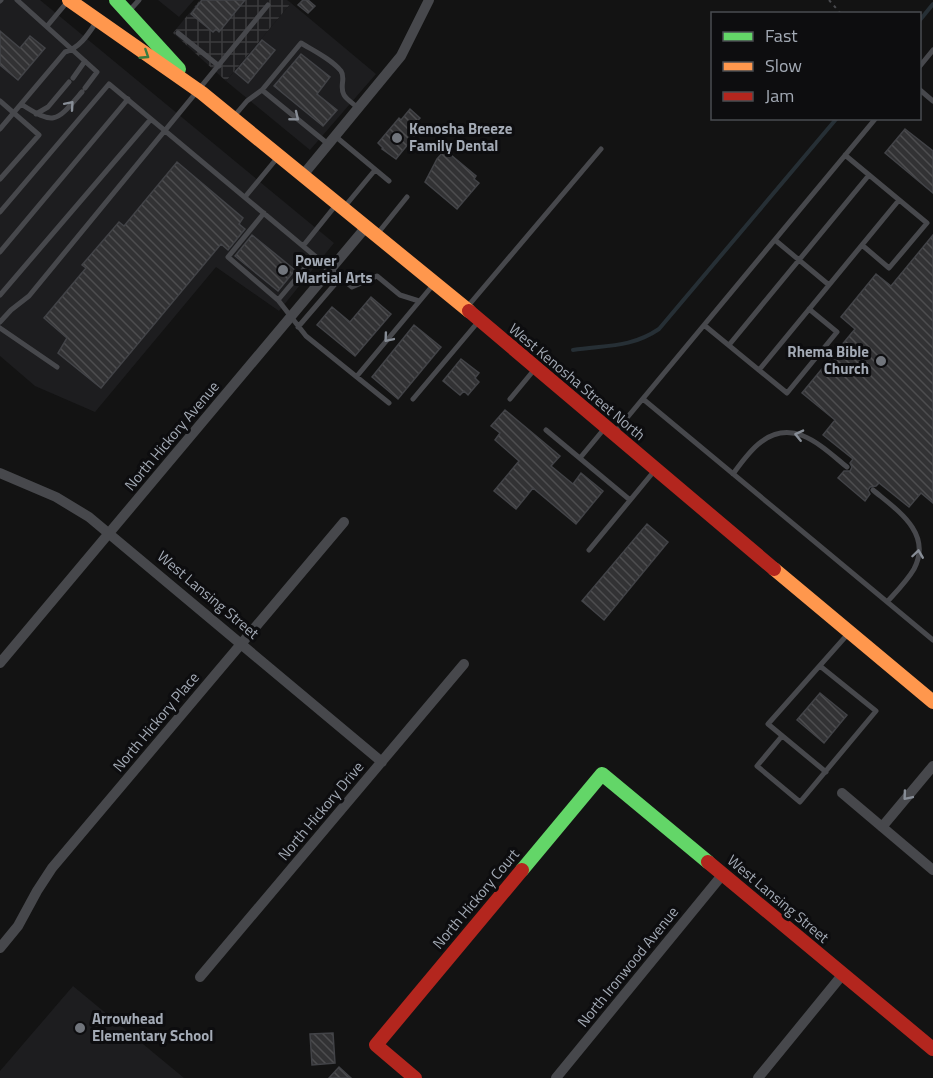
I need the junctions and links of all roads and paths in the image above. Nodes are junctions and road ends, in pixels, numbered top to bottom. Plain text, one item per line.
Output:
1 (17, 0) edge
2 (69, 0) edge
3 (116, 0) edge
4 (139, 0) edge
5 (429, 0) edge
6 (829, 0) edge
7 (268, 5) dead end
8 (839, 12) edge
9 (128, 13) junction
10 (96, 23) junction
11 (48, 26) junction
12 (178, 33) dead end
13 (72, 50) junction
14 (933, 50) edge
15 (930, 58) edge
16 (85, 61) junction
17 (219, 66) junction
18 (199, 90) junction
19 (262, 90) junction
20 (921, 91) edge
21 (128, 99) junction
22 (0, 101) edge
23 (933, 101) edge
24 (21, 104) junction
25 (358, 108) junction
26 (13, 113) junction
27 (36, 114) junction
28 (232, 118) junction
29 (151, 119) junction
30 (874, 120) edge
31 (0, 129) edge
32 (165, 131) junction
33 (331, 140) junction
34 (601, 149) dead end
35 (845, 155) junction
36 (279, 156) junction
37 (375, 170) junction
38 (303, 175) junction
39 (869, 175) junction
40 (0, 179) edge
41 (389, 181) dead end
42 (244, 197) junction
43 (407, 197) dead end
44 (899, 200) junction
45 (340, 206) junction
46 (0, 212) edge
47 (264, 213) junction
48 (371, 231) junction
49 (775, 240) junction
50 (862, 245) junction
51 (303, 246) junction
52 (0, 252) edge
53 (315, 256) junction
54 (798, 260) junction
55 (331, 269) junction
56 (341, 277) junction
57 (434, 284) junction
58 (829, 285) junction
59 (0, 295) edge
60 (278, 300) junction
61 (419, 301) junction
62 (809, 309) junction
63 (465, 310) junction
64 (292, 316) junction
65 (479, 321) junction
66 (0, 322) edge
67 (705, 325) junction
68 (298, 327) junction
69 (0, 328) edge
70 (729, 345) junction
71 (57, 367) dead end
72 (535, 368) junction
73 (759, 370) junction
74 (357, 376) junction
75 (413, 399) dead end
76 (510, 399) dead end
77 (643, 399) junction
78 (389, 403) dead end
79 (546, 430) dead end
80 (610, 431) junction
81 (580, 458) junction
82 (847, 467) dead end
83 (656, 469) junction
84 (0, 473) edge
85 (733, 474) junction
86 (873, 490) dead end
87 (630, 500) junction
88 (344, 522) dead end
89 (109, 534) junction
90 (589, 550) dead end
91 (887, 602) junction
92 (850, 632) junction
93 (933, 640) edge
94 (241, 645) junction
95 (0, 663) edge
96 (464, 664) dead end
97 (820, 666) junction
98 (932, 700) edge
99 (783, 736) junction
100 (382, 762) junction
101 (933, 766) edge
102 (826, 772) junction
103 (602, 774) joint
104 (842, 793) dead end
105 (882, 827) junction
106 (933, 870) edge
107 (723, 874) junction
108 (0, 948) edge
109 (843, 974) junction
110 (200, 977) dead end
111 (933, 1049) edge
112 (415, 1078) edge
113 (556, 1078) edge
114 (758, 1078) edge

1 - 11 lane
2 - 10 main road, West Kenosha Street North
2 - 11 lane
3 - 9 main road, West Kenosha Street North
4 - 9 lane
5 - 25 street
6 - 8 path
7 - 17 lane
9 - 18 main road, West Kenosha Street North
10 - 13 lane
10 -> 18 main road, West Kenosha Street North
11 - 13 lane
12 - 17 lane
13 - 16 lane
13 - 24 lane
14 - 15 lane
16 - 27 lane
27 -> 16 lane
17 - 18 lane
18 - 28 main road, West Kenosha Street North
18 - 32 lane
19 - 25 lane
19 - 28 lane
19 -> 33 lane
20 - 23 lane
21 - 29 lane
21 - 46 lane
21 - 52 lane
22 - 26 lane
24 - 26 lane
24 - 27 lane
25 - 33 street
26 - 31 lane
26 - 40 lane
28 - 36 main road, West Kenosha Street North
29 - 32 lane
29 - 59 lane
30 - 35 lane
32 - 42 lane
32 - 66 lane
33 - 37 lane
33 - 38 street
34 - 63 lane
35 - 39 lane
35 - 49 lane
36 - 38 main road, West Kenosha Street North
36 - 42 lane
37 - 41 lane
37 - 45 lane
38 - 45 main road, West Kenosha Street North
39 - 44 lane
39 - 54 lane
42 - 47 lane
43 - 48 lane
44 - 50 lane
44 - 50 lane
45 - 48 main road, West Kenosha Street North
45 - 51 lane
47 - 51 lane
47 - 60 lane
48 - 55 street, North Hickory Avenue
48 - 57 main road, West Kenosha Street North
49 - 54 lane
49 - 67 lane
50 - 58 lane
51 - 53 lane
53 - 55 lane
53 - 60 lane
54 - 58 lane
54 - 70 lane
55 - 56 lane
55 - 64 street, North Hickory Avenue
56 - 61 lane
56 - 68 lane
57 - 61 lane
57 - 63 main road, West Kenosha Street North
58 - 62 lane
60 - 64 lane
61 -> 74 lane
62 - 73 lane
62 - 73 lane
63 - 65 main road, West Kenosha Street North
64 - 68 lane
64 - 89 street, North Hickory Avenue
65 - 72 main road, West Kenosha Street North
65 - 75 lane
67 - 70 lane
67 - 77 lane
68 - 74 lane
69 - 71 lane
70 - 73 lane
72 - 76 lane
72 - 80 main road, West Kenosha Street North
74 - 78 lane
77 - 80 lane
77 - 85 lane
79 - 81 lane
80 - 81 lane
80 - 83 main road, West Kenosha Street North
81 - 87 lane
82 -> 85 lane
83 - 87 lane
83 - 92 main road, West Kenosha Street North
84 - 89 street, West Lansing Street
85 - 91 lane
91 -> 86 lane
87 - 90 lane
88 - 94 street, North Hickory Place
89 - 94 street, West Lansing Street
89 - 95 street, North Hickory Avenue
91 - 93 lane
92 - 97 lane
92 - 98 main road, West Kenosha Street North
94 - 100 street, West Lansing Street
94 - 108 street, North Hickory Place
96 - 100 street, North Hickory Drive
97 - 99 lane
97 - 102 lane
99 - 102 lane
99 - 102 lane
100 - 110 street, North Hickory Drive
101 -> 105 street
103 - 107 main road, West Lansing Street
103 - 112 main road, North Hickory Court
104 - 105 street
105 - 106 street
107 - 109 main road, West Lansing Street
107 - 113 street, North Ironwood Avenue
109 - 111 main road, West Lansing Street
109 - 114 street

